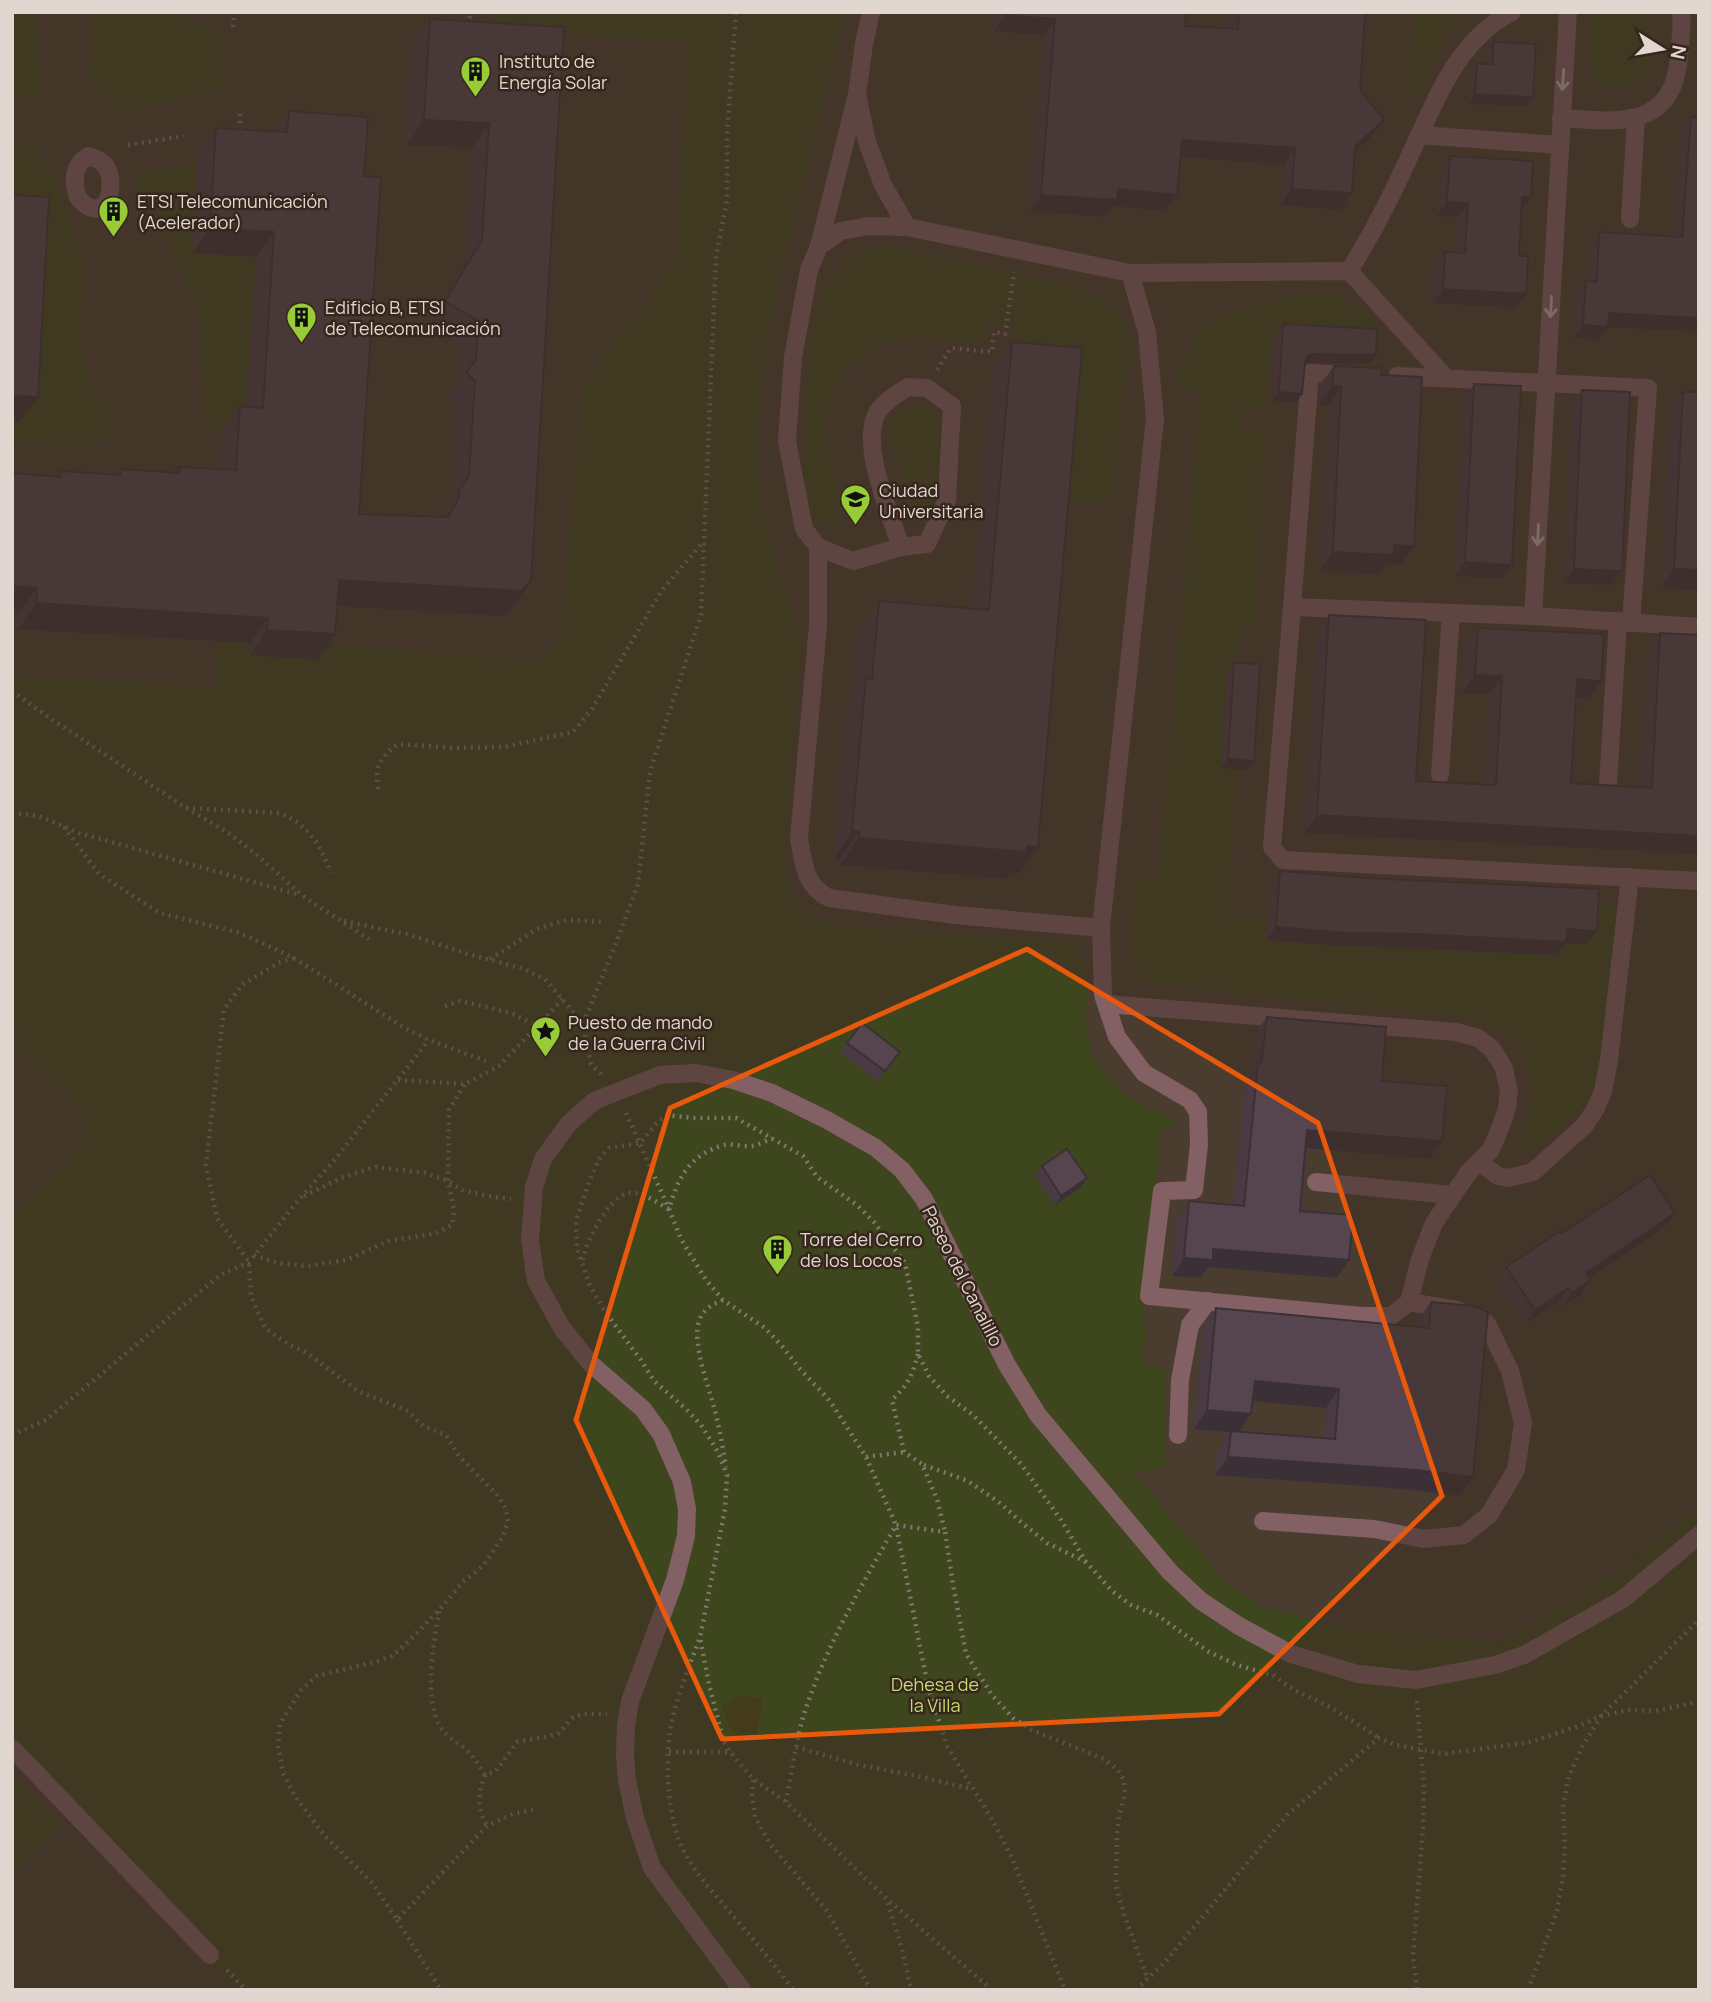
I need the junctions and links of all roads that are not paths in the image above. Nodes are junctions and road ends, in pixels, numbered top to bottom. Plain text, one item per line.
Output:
1 (871, 12) edge
2 (1512, 12) edge
3 (1568, 12) edge
4 (1681, 12) edge
5 (857, 94) junction
6 (1561, 118) junction
7 (1636, 118) junction
8 (1419, 135) junction
9 (1559, 145) junction
10 (1630, 219) dead end
11 (906, 227) junction
12 (819, 246) junction
13 (1349, 271) junction
14 (1130, 273) junction
15 (1446, 378) junction
16 (1547, 382) junction
17 (818, 547) junction
18 (901, 547) junction
19 (1293, 607) junction
20 (1451, 613) junction
21 (1533, 616) junction
22 (1625, 622) junction
23 (1699, 627) edge
24 (1440, 775) dead end
25 (1608, 784) edge
26 (1630, 877) junction
27 (1699, 881) edge
28 (1101, 928) junction
29 (1106, 1004) junction
30 (1479, 1162) junction
31 (1316, 1182) dead end
32 (1452, 1195) junction
33 (1208, 1301) junction
34 (1409, 1302) junction
35 (1178, 1435) dead end
36 (1263, 1521) dead end
37 (1699, 1535) edge
38 (12, 1748) edge
39 (210, 1955) dead end
40 (742, 1990) edge

1 - 5 street
2 - 8 street
3 -> 6 street
4 - 7 street
5 - 11 street
5 - 12 street
6 - 7 street
6 - 9 street
7 - 10 street
8 - 9 street
8 - 13 street
9 -> 16 street
11 - 12 street
11 - 14 street
12 - 17 street
13 - 14 street
13 - 15 street
14 - 28 street
15 - 16 street
15 - 19 street
16 -> 21 street
16 - 22 street
17 - 18 street
17 - 28 street
18 - 18 street
19 - 20 street
19 - 26 street
20 - 21 street
20 - 24 street
21 - 22 street
22 - 23 street
22 - 25 street
26 - 27 street
26 - 30 street
28 - 29 street
29 - 30 street
29 - 33 street
30 - 32 street
31 - 32 street
32 - 34 street
33 - 34 street
33 - 35 street
34 - 36 street
37 - 40 street, Paseo del Canalillo
38 - 39 street

